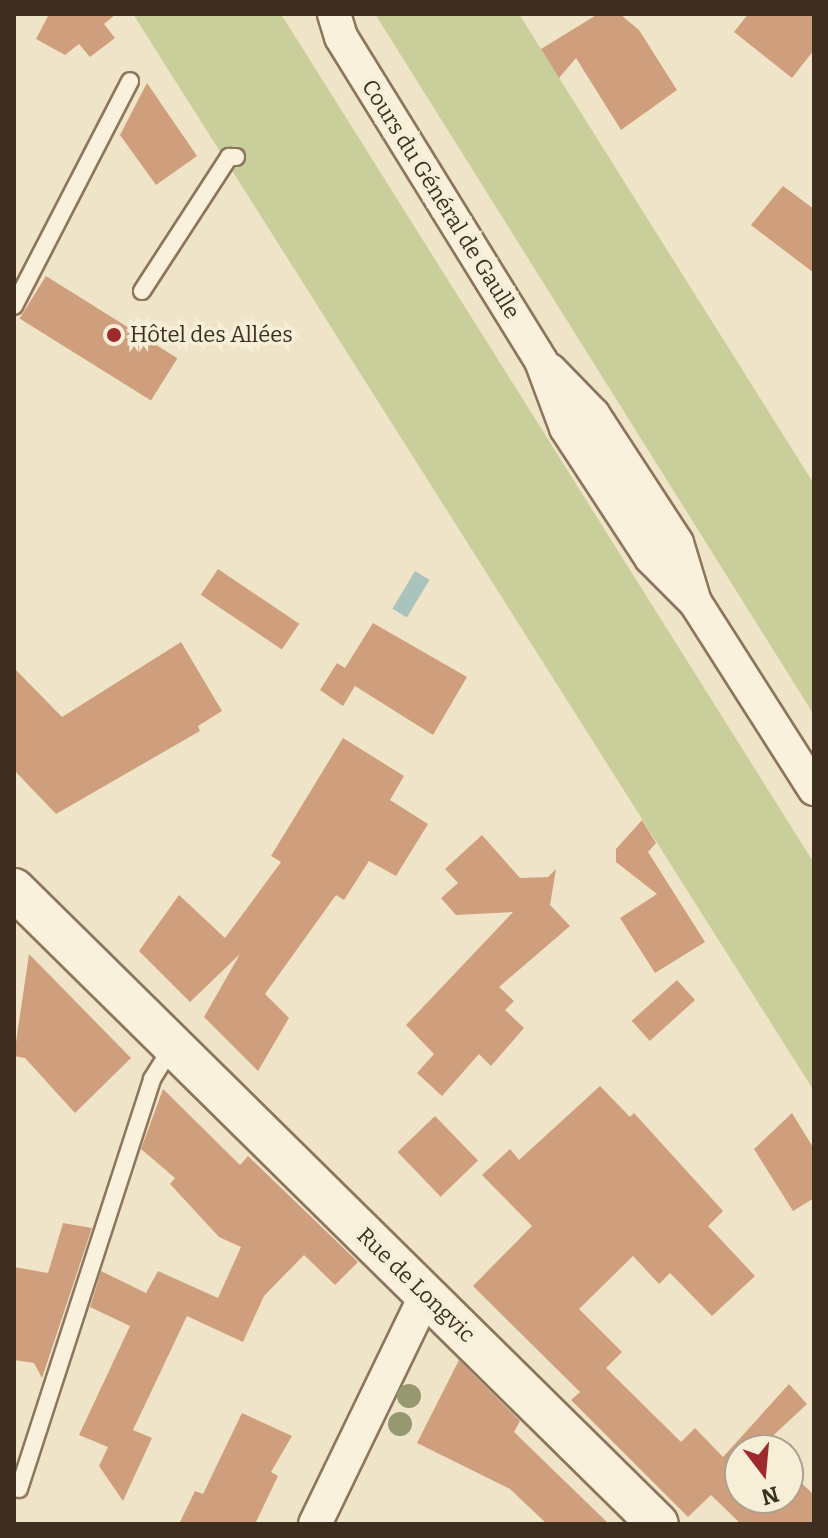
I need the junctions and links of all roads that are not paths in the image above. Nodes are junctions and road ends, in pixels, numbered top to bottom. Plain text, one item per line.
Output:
1 (317, 14) edge
2 (338, 26) edge
3 (130, 81) dead end
4 (236, 157) dead end
5 (142, 291) dead end
6 (14, 306) edge
7 (814, 789) edge
8 (14, 889) edge
9 (171, 1048) junction
10 (426, 1294) junction
11 (19, 1489) dead end
12 (315, 1524) edge
13 (658, 1524) edge

1 - 2 street, Cours du Général de Gaulle
2 - 7 street, Cours du Général de Gaulle
3 - 6 lane
4 - 5 lane
8 - 9 street, Rue de Longvic
9 - 10 street, Rue de Longvic
9 - 11 lane
10 - 12 street
10 - 13 street, Rue de Longvic

